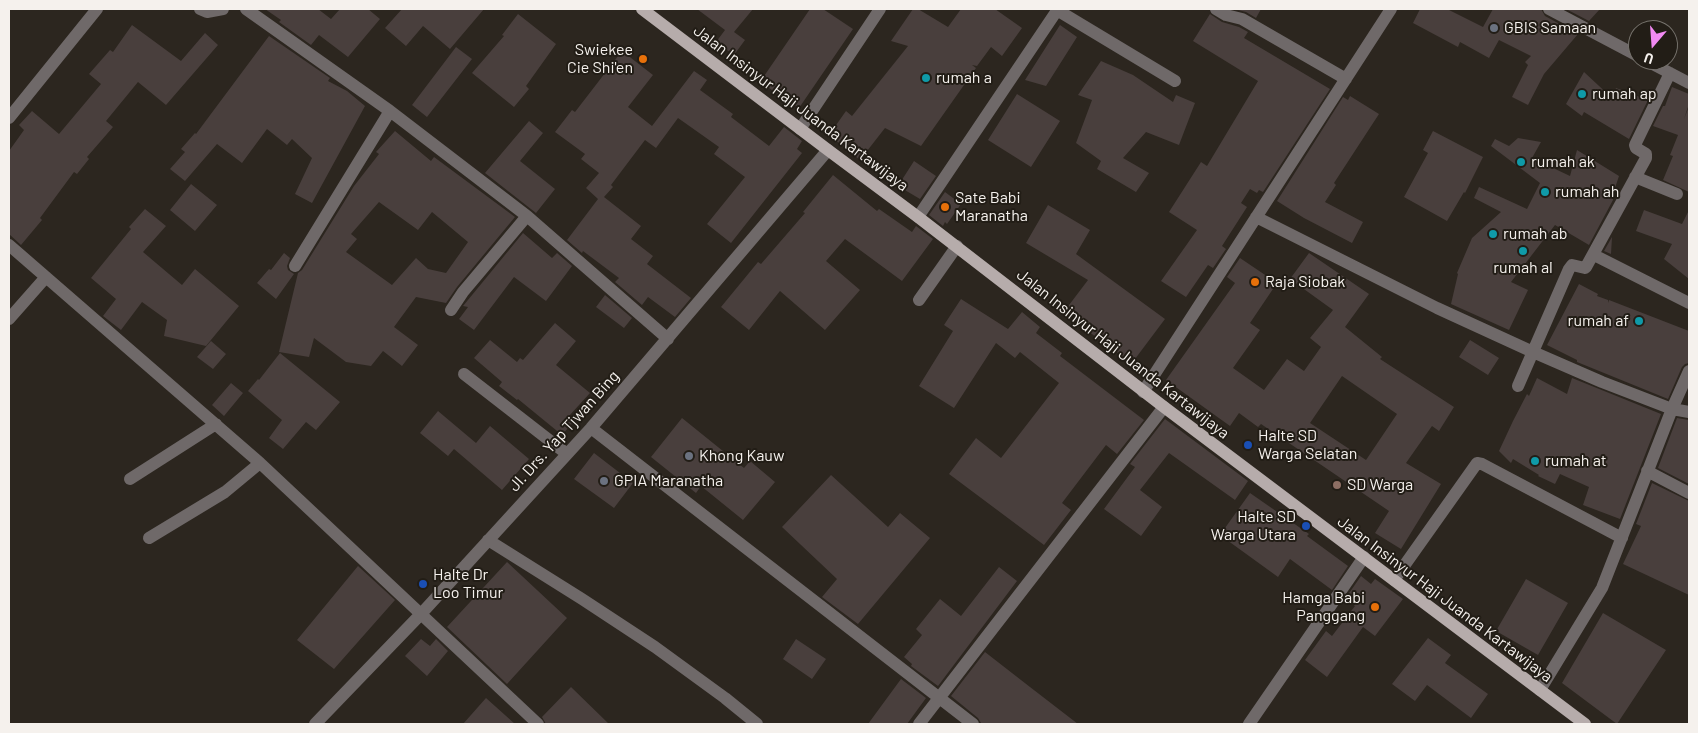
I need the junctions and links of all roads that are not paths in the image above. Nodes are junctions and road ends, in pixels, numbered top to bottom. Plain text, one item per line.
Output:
1 (97, 9) edge
2 (200, 9) edge
3 (223, 9) edge
4 (246, 9) edge
5 (642, 9) edge
6 (880, 9) edge
7 (1057, 9) edge
8 (1216, 9) edge
9 (1391, 9) edge
10 (1549, 9) edge
11 (1628, 51) edge
12 (1664, 70) edge
13 (1670, 73) junction
14 (1346, 79) junction
15 (1175, 81) dead end
16 (1689, 83) edge
17 (390, 111) junction
18 (9, 118) edge
19 (800, 129) junction
20 (828, 150) junction
21 (1636, 177) junction
22 (1677, 194) dead end
23 (527, 216) junction
24 (918, 216) junction
25 (1256, 217) junction
26 (9, 245) edge
27 (957, 246) junction
28 (1594, 255) junction
29 (295, 266) dead end
30 (46, 277) junction
31 (919, 300) dead end
32 (1689, 303) edge
33 (451, 310) dead end
34 (9, 319) edge
35 (668, 339) junction
36 (1533, 352) junction
37 (1689, 371) edge
38 (464, 374) dead end
39 (1518, 386) dead end
40 (1144, 392) junction
41 (1164, 407) junction
42 (1672, 409) junction
43 (1689, 412) edge
44 (216, 424) junction
45 (591, 428) junction
46 (567, 454) junction
47 (260, 463) junction
48 (1648, 471) junction
49 (130, 479) dead end
50 (1689, 493) edge
51 (149, 538) dead end
52 (1622, 538) junction
53 (488, 540) junction
54 (1364, 557) junction
55 (1394, 580) junction
56 (421, 614) junction
57 (1540, 690) junction
58 (940, 698) junction
59 (314, 724) edge
60 (538, 724) edge
61 (757, 724) edge
62 (920, 724) edge
63 (973, 724) edge
64 (1249, 724) edge
65 (1585, 724) edge

1 - 18 street
2 - 3 street
4 - 17 street
5 - 19 main road, Jalan Insinyur Haji Juanda Kartawijaya
6 - 19 street
7 - 15 street
7 - 24 street
8 - 14 street
9 - 14 street
10 - 11 street
12 - 13 street
13 - 16 street
13 - 21 street
14 - 25 street
17 - 23 street
17 - 29 street
19 - 20 main road, Jalan Insinyur Haji Juanda Kartawijaya
20 - 24 main road, Jalan Insinyur Haji Juanda Kartawijaya
20 - 35 street, Jl. Drs. Yap Tjwan Bing
21 - 22 street
21 - 28 street
23 - 33 street
23 - 35 street
24 - 27 main road, Jalan Insinyur Haji Juanda Kartawijaya
25 - 36 street
25 - 40 street
26 - 30 street
27 - 31 street
27 - 40 main road, Jalan Insinyur Haji Juanda Kartawijaya
28 - 32 street
28 - 36 street
30 - 34 street
30 - 44 street
35 - 45 street, Jl. Drs. Yap Tjwan Bing
36 - 39 street
36 - 42 street
37 - 42 street
38 - 46 street
40 - 41 main road, Jalan Insinyur Haji Juanda Kartawijaya
41 - 54 main road, Jalan Insinyur Haji Juanda Kartawijaya
41 - 58 street
42 - 43 street
42 - 48 street
44 - 47 street
44 - 49 street
45 - 46 street, Jl. Drs. Yap Tjwan Bing
45 - 58 street
46 - 53 street, Jl. Drs. Yap Tjwan Bing
47 - 51 street
47 - 56 street
48 - 50 street
48 - 52 street
52 - 55 street
52 - 57 street
53 - 56 street, Jl. Drs. Yap Tjwan Bing
53 - 61 street
54 - 55 main road, Jalan Insinyur Haji Juanda Kartawijaya
54 - 64 street
55 - 57 main road, Jalan Insinyur Haji Juanda Kartawijaya
56 - 59 street, Jl. Drs. Yap Tjwan Bing
56 - 60 street
57 - 65 main road, Jalan Insinyur Haji Juanda Kartawijaya
58 - 62 street
58 - 63 street

